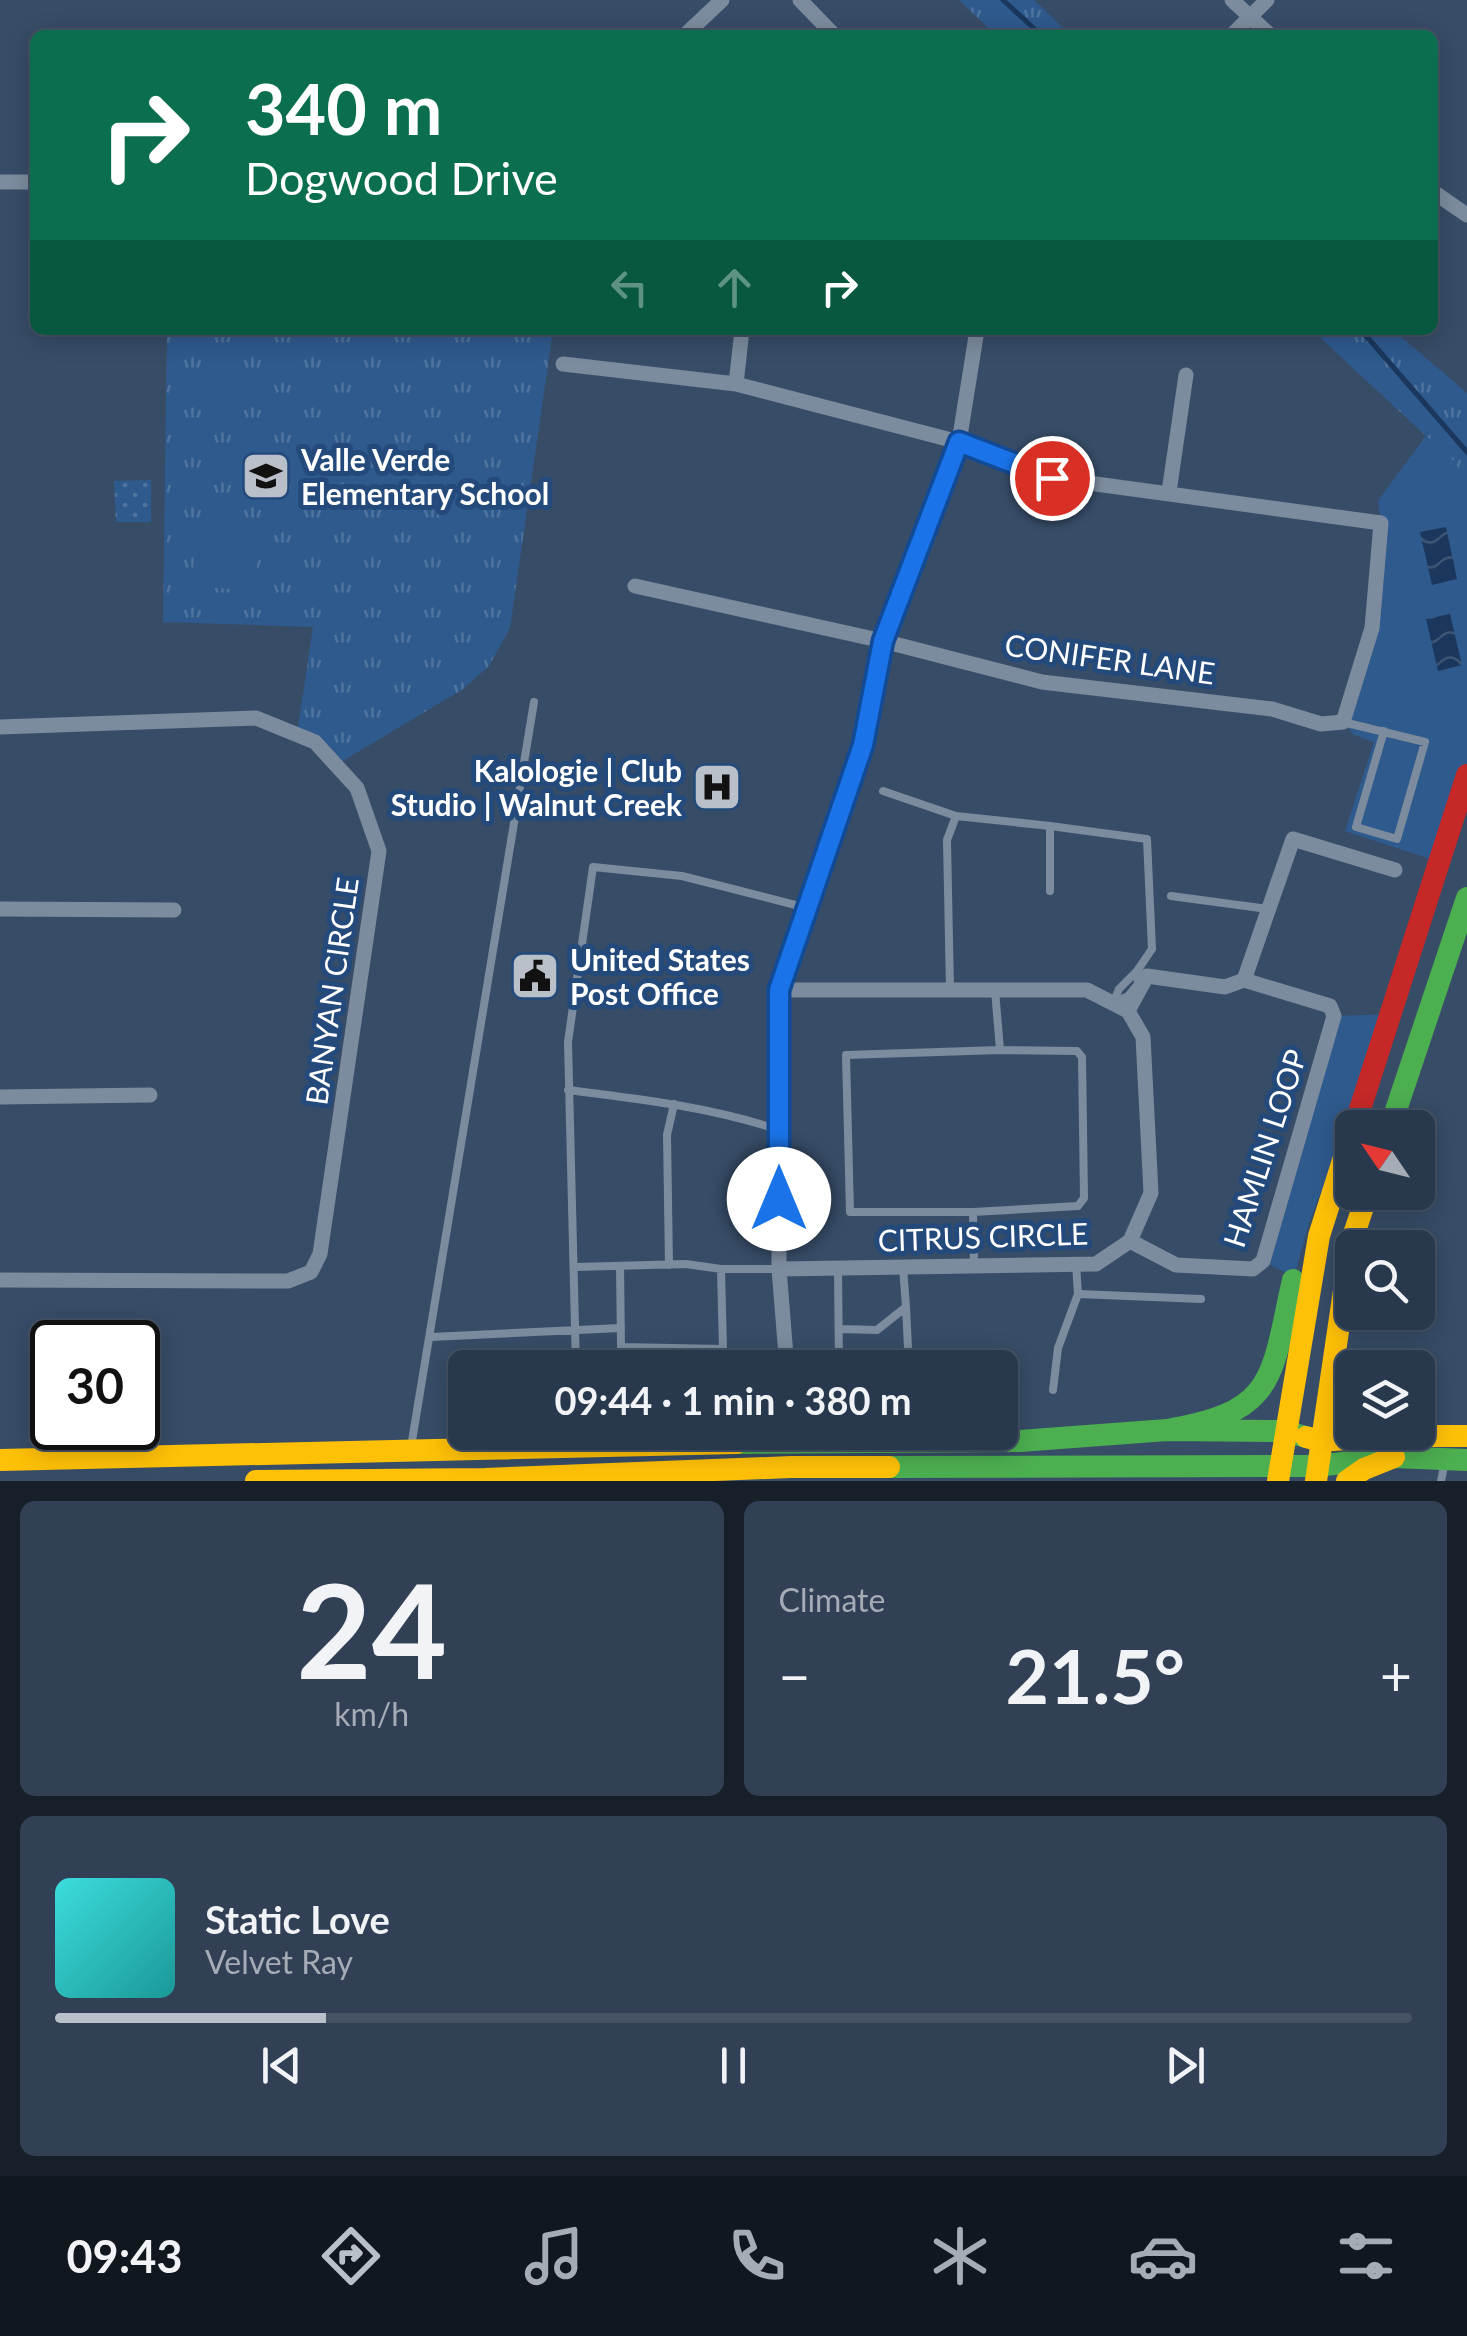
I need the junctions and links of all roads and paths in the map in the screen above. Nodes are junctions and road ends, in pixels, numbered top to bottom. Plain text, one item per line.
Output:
1 (722, 0) edge
2 (800, 0) edge
3 (1232, 0) edge
4 (1267, 0) edge
5 (1251, 16) junction
6 (690, 30) edge
7 (829, 30) edge
8 (1237, 30) edge
9 (1265, 30) edge
10 (0, 182) edge
11 (30, 182) edge
12 (1438, 195) edge
13 (1467, 215) edge
14 (741, 335) edge
15 (975, 335) edge
16 (563, 364) dead end
17 (1186, 375) dead end
18 (736, 384) junction
19 (959, 442) junction
20 (1170, 492) junction
21 (634, 586) dead end
22 (883, 641) junction
23 (534, 702) dead end
24 (1344, 722) junction
25 (0, 727) edge
26 (1384, 731) junction
27 (1467, 776) edge
28 (883, 791) dead end
29 (956, 816) junction
30 (1050, 826) junction
31 (1395, 870) dead end
32 (1050, 891) dead end
33 (1171, 896) dead end
34 (1467, 898) edge
35 (808, 908) junction
36 (0, 909) edge
37 (1268, 909) junction
38 (174, 910) dead end
39 (1244, 980) junction
40 (779, 990) junction
41 (950, 990) junction
42 (995, 990) junction
43 (1121, 1007) junction
44 (1000, 1050) junction
45 (568, 1090) junction
46 (150, 1095) dead end
47 (0, 1097) edge
48 (674, 1104) junction
49 (1359, 1110) edge
50 (1396, 1110) edge
51 (779, 1130) junction
52 (1335, 1187) edge
53 (1333, 1193) junction
54 (1362, 1210) edge
55 (973, 1212) junction
56 (1130, 1241) junction
57 (668, 1264) junction
58 (1076, 1264) junction
59 (620, 1266) junction
60 (974, 1266) junction
61 (575, 1267) junction
62 (904, 1267) junction
63 (838, 1268) junction
64 (722, 1269) junction
65 (780, 1269) junction
66 (0, 1280) edge
67 (1078, 1294) junction
68 (1201, 1299) dead end
69 (906, 1307) junction
70 (621, 1328) junction
71 (839, 1329) junction
72 (576, 1330) junction
73 (431, 1337) junction
74 (576, 1350) edge
75 (785, 1350) edge
76 (839, 1350) edge
77 (908, 1350) edge
78 (1332, 1368) junction
79 (1335, 1376) edge
80 (1053, 1390) dead end
81 (1167, 1430) junction
82 (1284, 1431) junction
83 (1435, 1432) edge
84 (1467, 1436) edge
85 (1335, 1440) edge
86 (1018, 1441) edge
87 (1320, 1441) junction
88 (494, 1450) edge
89 (792, 1450) edge
90 (486, 1451) junction
91 (410, 1453) junction
92 (1394, 1457) junction
93 (0, 1460) edge
94 (1158, 1466) junction
95 (1451, 1466) edge
96 (791, 1467) junction
97 (1279, 1473) edge
98 (1316, 1473) edge
99 (974, 1474) edge
100 (318, 1480) edge
101 (485, 1480) edge
102 (256, 1481) edge
103 (1200, 1481) edge
104 (1347, 1481) edge

1 - 6 street
2 - 7 street
3 - 5 street
4 - 5 street
5 - 8 street
5 - 9 street
10 - 11 street
12 - 13 street
14 - 18 street
15 - 19 street
16 - 18 street
17 - 20 street
18 - 19 street
19 - 20 street
19 - 22 street
20 - 24 street
21 - 22 street, CONIFER LANE
22 - 24 street, CONIFER LANE
22 - 35 street
23 - 73 lane
24 - 26 lane
25 - 66 street, BANYAN CIRCLE
26 - 26 lane
27 - 49 main road
28 - 29 lane
29 - 30 lane
29 - 41 lane
30 - 32 lane
30 - 43 lane
31 - 37 street
33 - 37 lane
34 - 50 main road
35 - 40 street
35 - 45 lane
36 - 38 street
37 - 39 street
39 - 43 street
39 - 56 street, HAMLIN LOOP
40 - 41 street
40 - 51 street
41 - 42 street
42 - 43 street
42 - 44 lane
43 - 56 street, CITRUS CIRCLE
44 - 55 lane
44 - 55 lane
45 - 48 lane
45 - 61 lane
46 - 47 street
48 - 51 lane
48 - 57 lane
51 - 65 street
52 - 53 main road
53 - 81 main road
53 - 82 main road
54 - 78 main road
55 - 60 lane
56 - 58 street, CITRUS CIRCLE
57 - 59 lane
57 - 64 lane
58 - 60 street, CITRUS CIRCLE
58 - 67 lane
59 - 61 lane
59 - 70 lane
60 - 62 street, CITRUS CIRCLE
61 - 72 lane
62 - 63 street, CITRUS CIRCLE
62 - 69 lane
63 - 65 street, CITRUS CIRCLE
63 - 71 lane
64 - 65 lane
64 - 70 lane
65 - 75 street
67 - 68 lane
67 - 80 lane
69 - 71 lane
69 - 77 lane
70 - 72 lane
71 - 76 lane
72 - 73 lane
72 - 74 lane
73 - 91 lane
78 - 79 main road
78 - 87 main road
81 - 82 main road
81 - 86 main road
82 - 87 main road
82 - 97 main road
83 - 84 main road
85 - 87 main road
87 - 98 main road
88 - 90 main road
89 - 96 street
90 - 91 main road
90 - 101 street
91 - 93 main road
92 - 95 main road
92 - 98 main road
92 - 104 main road
94 - 97 main road
94 - 99 main road
94 - 103 main road
96 - 99 main road
96 - 101 main road
97 - 98 main road
100 - 101 main road
100 - 102 main road

